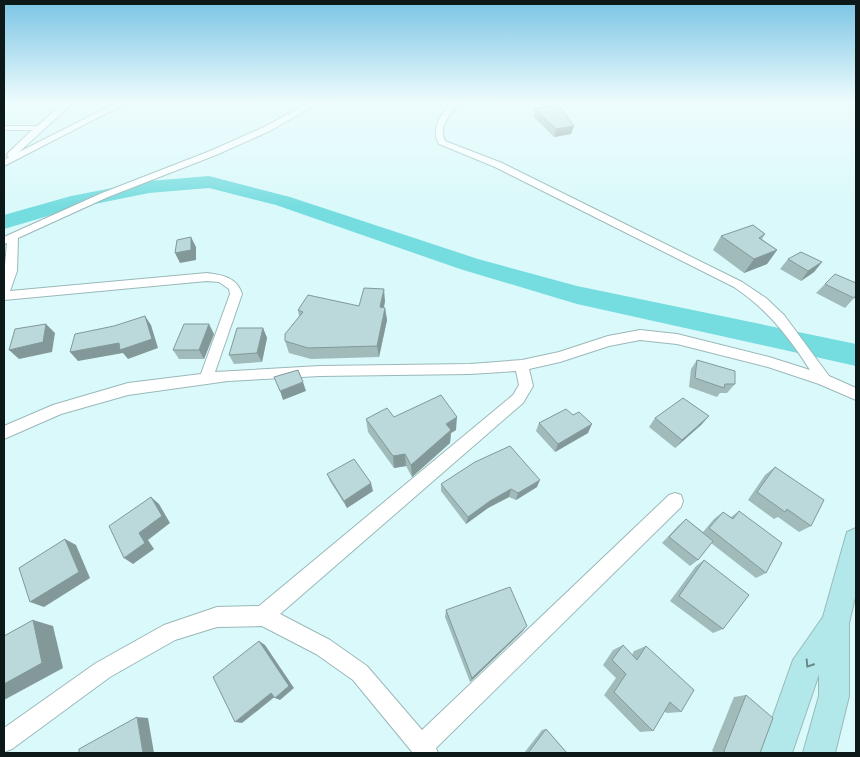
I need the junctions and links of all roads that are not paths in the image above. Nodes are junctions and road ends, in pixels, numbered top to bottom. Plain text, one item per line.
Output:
1 (29, 137) edge
2 (53, 137) edge
3 (248, 137) edge
4 (440, 137) edge
5 (4, 162) edge
6 (8, 239) edge
7 (4, 294) edge
8 (522, 366) junction
9 (206, 379) junction
10 (824, 380) junction
11 (856, 394) edge
12 (4, 433) edge
13 (675, 501) dead end
14 (856, 541) edge
15 (263, 616) junction
16 (835, 623) junction
17 (4, 741) edge
18 (425, 750) edge
19 (776, 753) edge
20 (819, 753) edge

1 - 5 street
2 - 5 street
3 - 6 street
4 - 10 street
6 - 7 street
7 - 9 street
8 - 9 street
8 - 10 street
8 - 15 street
9 - 12 street
10 - 11 street
13 - 18 street
14 - 16 main road
15 - 17 street
15 - 18 street
16 -> 19 main road
16 - 20 main road

